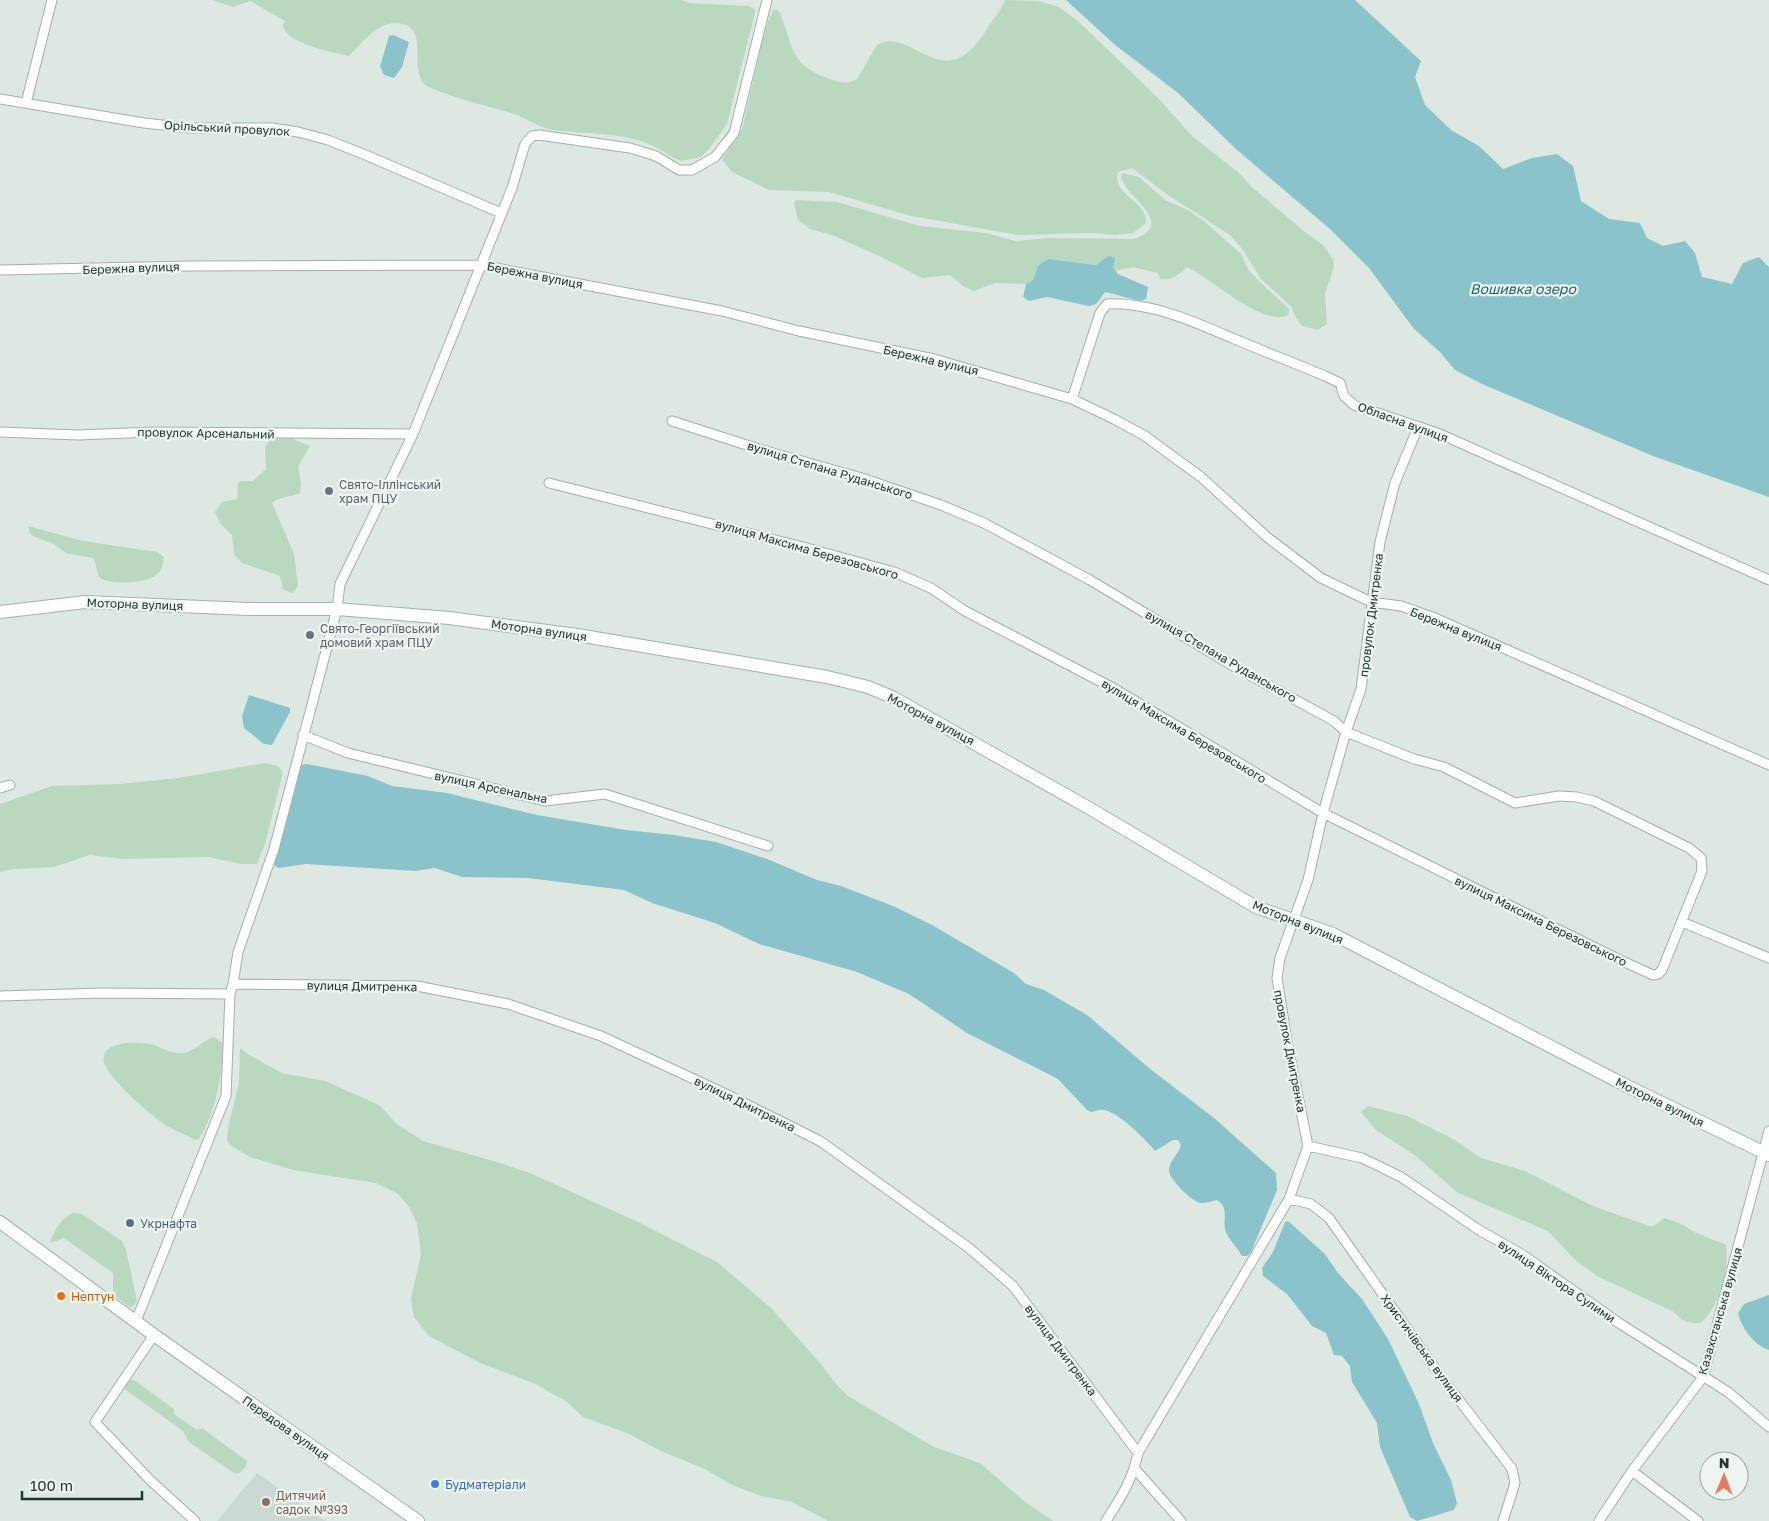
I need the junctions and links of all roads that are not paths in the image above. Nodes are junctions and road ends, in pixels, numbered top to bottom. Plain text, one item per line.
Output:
1 (52, 0) edge
2 (767, 0) edge
3 (0, 99) edge
4 (26, 102) junction
5 (501, 213) junction
6 (480, 265) junction
7 (0, 270) edge
8 (1072, 399) junction
9 (672, 421) dead end
10 (1418, 427) junction
11 (0, 432) edge
12 (413, 434) junction
13 (549, 483) dead end
14 (1769, 580) edge
15 (1371, 602) junction
16 (337, 609) junction
17 (0, 612) edge
18 (1346, 732) junction
19 (302, 735) junction
20 (1769, 765) edge
21 (10, 785) dead end
22 (0, 788) edge
23 (1323, 814) junction
24 (768, 846) dead end
25 (1292, 920) junction
26 (1682, 922) junction
27 (1769, 958) edge
28 (233, 984) junction
29 (230, 994) junction
30 (0, 996) edge
31 (1769, 1131) edge
32 (1308, 1146) junction
33 (1766, 1154) edge
34 (1289, 1199) junction
35 (0, 1222) edge
36 (136, 1322) junction
37 (154, 1335) junction
38 (1703, 1376) junction
39 (1769, 1426) edge
40 (1138, 1453) junction
41 (1135, 1469) junction
42 (1632, 1471) junction
43 (195, 1521) edge
44 (418, 1521) edge
45 (1106, 1521) edge
46 (1181, 1521) edge
47 (1503, 1521) edge
48 (1599, 1521) edge
49 (1698, 1521) edge

1 - 4 street
2 - 5 street
3 - 4 street, Орільський провулок
4 - 5 street, Орільський провулок
5 - 6 street
6 - 7 street, Бережна вулиця
6 - 8 street, Бережна вулиця
6 - 12 street
8 - 10 street, Обласна вулиця
8 - 15 street, Бережна вулиця
9 - 18 street, вулиця Степана Руданського
10 - 14 street, Обласна вулиця
10 - 15 street, провулок Дмитренка
11 - 12 street, провулок Арсенальний
12 - 16 street
13 - 23 street, вулиця Максима Березовського
15 - 18 street, провулок Дмитренка
15 - 20 street, Бережна вулиця
16 - 17 street, Моторна вулиця
16 - 19 street
16 - 25 street, Моторна вулиця
18 - 23 street, провулок Дмитренка
18 - 26 street, вулиця Степана Руданського
19 - 24 street, вулиця Арсенальна
19 - 28 street
21 - 22 street
23 - 25 street, провулок Дмитренка
23 - 26 street, вулиця Максима Березовського
25 - 32 street, провулок Дмитренка
25 - 33 street, Моторна вулиця
26 - 27 street
28 - 29 street
28 - 40 street, вулиця Дмитренка
29 - 30 street
29 - 36 street
31 - 33 street, Казахстанська вулиця
32 - 34 street
32 - 38 street, вулиця Віктора Сулими
33 - 38 street, Казахстанська вулиця
34 - 40 street
34 - 47 street, Христичівська вулиця
35 - 36 street, Передова вулиця
36 - 37 street, Передова вулиця
37 - 43 street
37 - 44 street, Передова вулиця
38 - 39 street, вулиця Віктора Сулими
38 - 42 street, Казахстанська вулиця
40 - 41 street
41 - 45 street
41 - 46 street
42 - 48 street, Казахстанська вулиця
42 - 49 street

